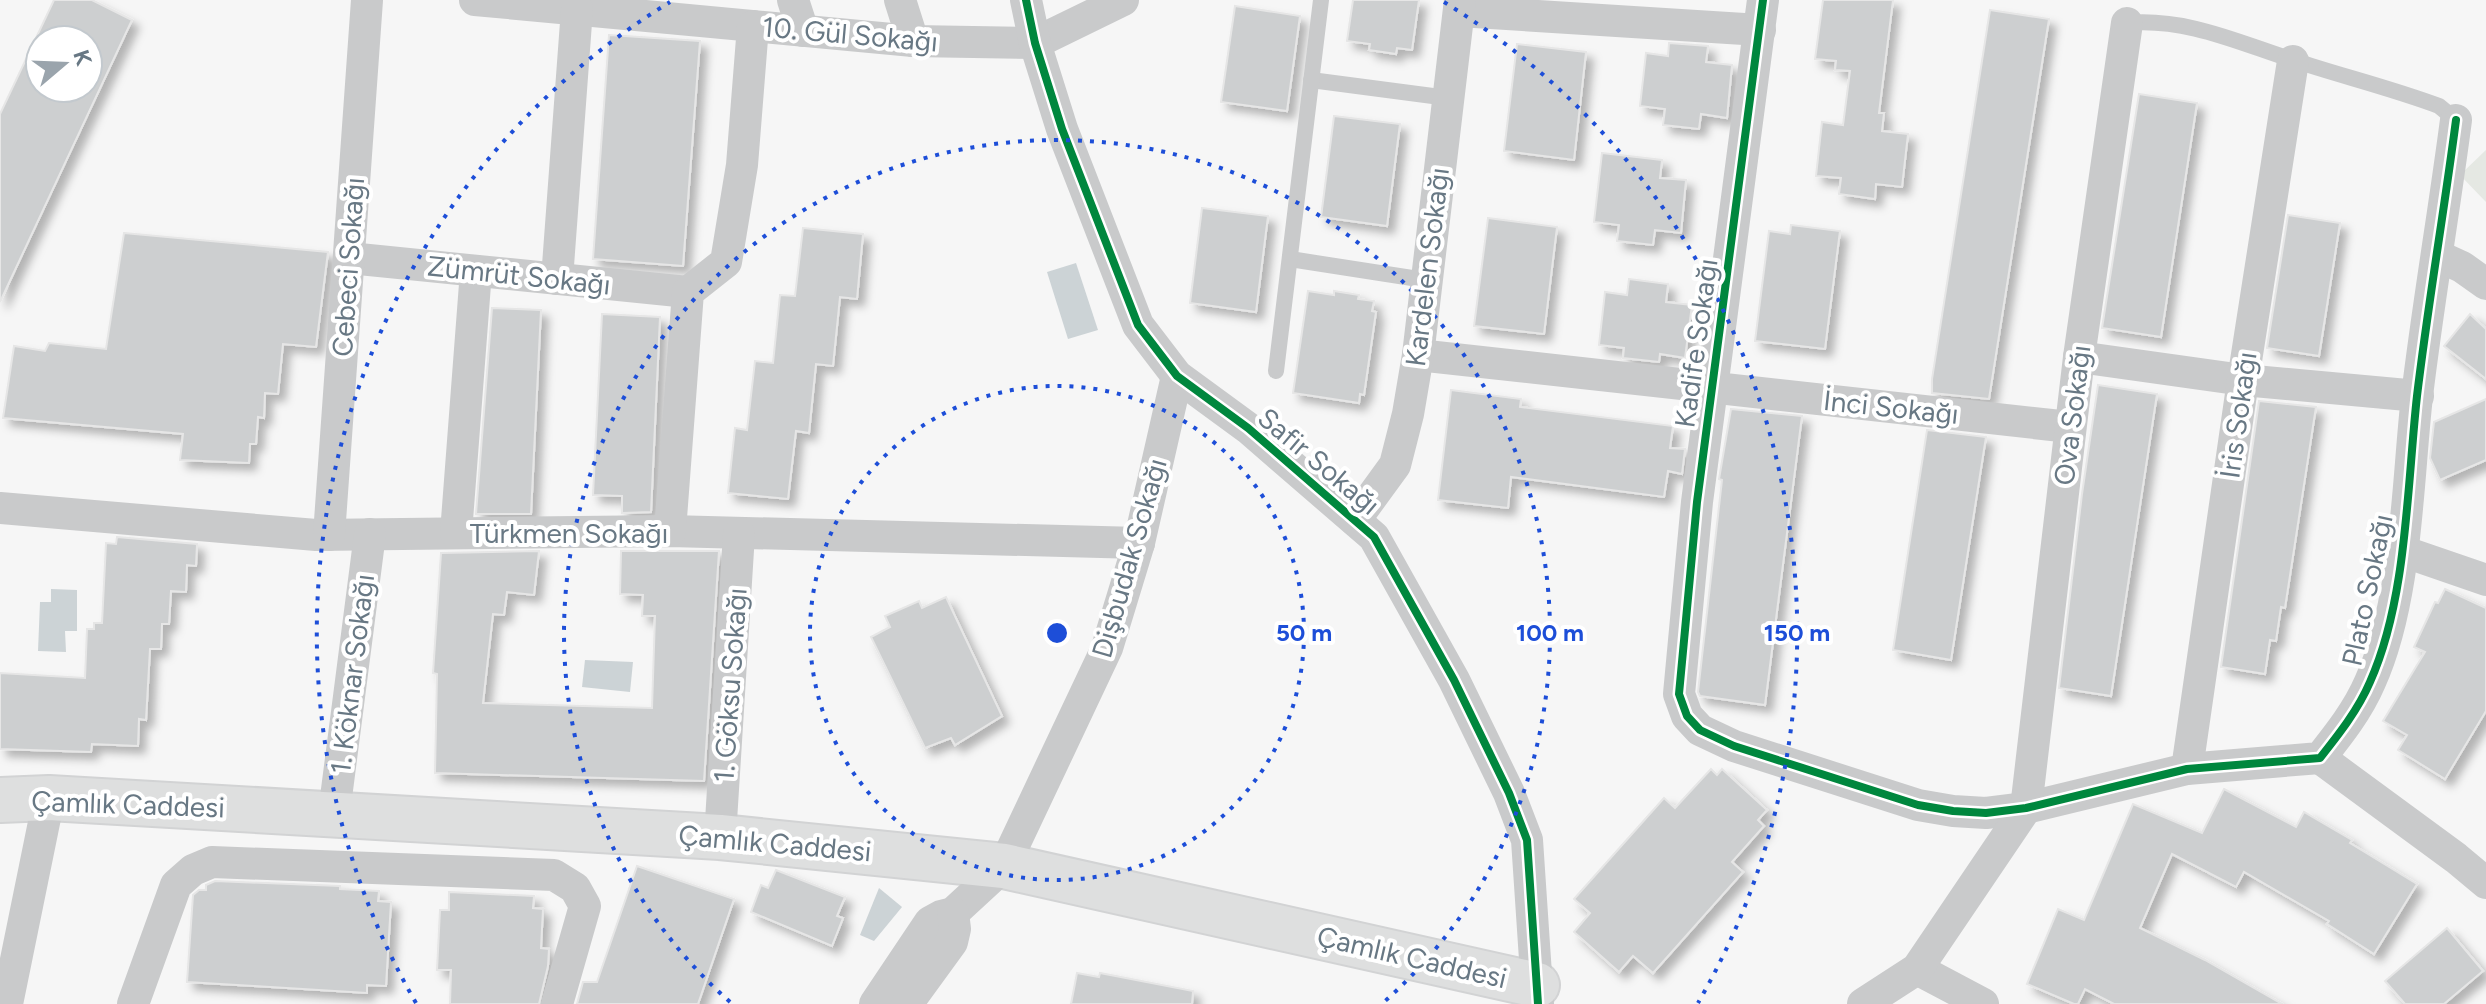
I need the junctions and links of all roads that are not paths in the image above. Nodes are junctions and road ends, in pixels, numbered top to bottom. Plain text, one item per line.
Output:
1 (367, 0) edge
2 (475, 0) edge
3 (793, 0) edge
4 (900, 0) edge
5 (1026, 0) edge
6 (1123, 0) edge
7 (1321, 0) edge
8 (1459, 6) edge
9 (577, 9) junction
10 (696, 10) edge
11 (1761, 15) edge
12 (2127, 23) joint
13 (753, 26) junction
14 (803, 31) junction
15 (913, 41) junction
16 (1035, 43) junction
17 (2293, 61) junction
18 (1311, 80) junction
19 (1448, 98) junction
20 (2456, 120) joint
21 (2438, 256) junction
22 (349, 258) junction
23 (1290, 259) junction
24 (476, 271) junction
25 (557, 279) junction
26 (1425, 280) junction
27 (2486, 284) edge
28 (688, 292) junction
29 (1418, 355) junction
30 (2079, 357) junction
31 (1276, 371) dead end
32 (1177, 376) junction
33 (2243, 380) junction
34 (1712, 387) junction
35 (2418, 396) junction
36 (2070, 427) junction
37 (0, 508) edge
38 (1355, 520) junction
39 (670, 531) junction
40 (456, 533) junction
41 (370, 534) junction
42 (739, 534) junction
43 (329, 535) junction
44 (1139, 543) junction
45 (2402, 551) junction
46 (2486, 580) edge
47 (2320, 758) junction
48 (2187, 769) junction
49 (49, 798) junction
50 (0, 800) edge
51 (2026, 808) junction
52 (334, 813) junction
53 (720, 837) junction
54 (1004, 866) junction
55 (2486, 883) edge
56 (953, 913) junction
57 (1917, 969) junction
58 (1543, 998) edge
59 (7, 1004) edge
60 (133, 1004) edge
61 (557, 1004) edge
62 (875, 1004) edge
63 (907, 1004) edge
64 (1863, 1004) edge
65 (1983, 1004) edge

1 - 22 street, Cebeci Sokağı
2 - 9 street, 10. Gül Sokağı
3 - 14 street
4 - 15 street
5 - 16 street, Safir Sokağı
6 - 16 street
7 - 18 lane
8 - 11 street
8 - 19 street, Kardelen Sokağı
9 - 10 street, 10. Gül Sokağı
9 - 25 street
10 - 13 street, 10. Gül Sokağı
11 - 34 street, Kadife Sokağı
12 - 17 lane
12 - 30 street, Ova Sokağı
13 - 14 street, 10. Gül Sokağı
13 - 28 street
14 - 15 street, 10. Gül Sokağı
15 - 16 street, 10. Gül Sokağı
16 - 32 street, Safir Sokağı
17 - 20 lane
17 - 33 street, İris Sokağı
18 - 19 lane
18 - 23 lane
19 - 26 street, Kardelen Sokağı
20 - 21 street, Plato Sokağı
21 - 27 street
21 - 35 street, Plato Sokağı
22 - 24 street, Zümrüt Sokağı
22 - 43 street, Cebeci Sokağı
23 - 26 lane
23 - 31 lane
24 - 25 street, Zümrüt Sokağı
24 - 40 street
25 - 28 street, Zümrüt Sokağı
26 - 29 street, Kardelen Sokağı
28 - 39 street
29 - 34 street, İnci Sokağı
29 - 38 street, Kardelen Sokağı
30 - 33 street
30 - 36 street, Ova Sokağı
32 - 38 street, Safir Sokağı
32 - 44 street, Dişbudak Sokağı
33 - 35 street
33 - 48 street, İris Sokağı
34 - 36 street, İnci Sokağı
34 - 51 street, Kadife Sokağı
35 - 45 street, Plato Sokağı
36 - 51 street, Ova Sokağı
37 - 43 street, Türkmen Sokağı
38 - 58 street, Safir Sokağı
39 - 40 street, Türkmen Sokağı
39 - 42 street, Türkmen Sokağı
40 - 41 street, Türkmen Sokağı
41 - 43 street, Türkmen Sokağı
41 - 52 street, 1. Köknar Sokağı
42 - 44 street, Türkmen Sokağı
42 - 53 street, 1. Göksu Sokağı
44 - 54 street, Dişbudak Sokağı
45 - 46 street
45 - 47 street, Plato Sokağı
47 - 48 street
47 - 55 street
48 - 51 street
49 - 50 main road, Çamlık Caddesi
49 - 52 main road, Çamlık Caddesi
49 - 59 street
51 - 57 street
52 - 53 main road, Çamlık Caddesi
53 - 54 main road, Çamlık Caddesi
54 - 56 street
54 - 58 main road, Çamlık Caddesi
56 - 62 street
56 - 63 street
57 - 64 street
57 - 65 street
60 - 61 street

